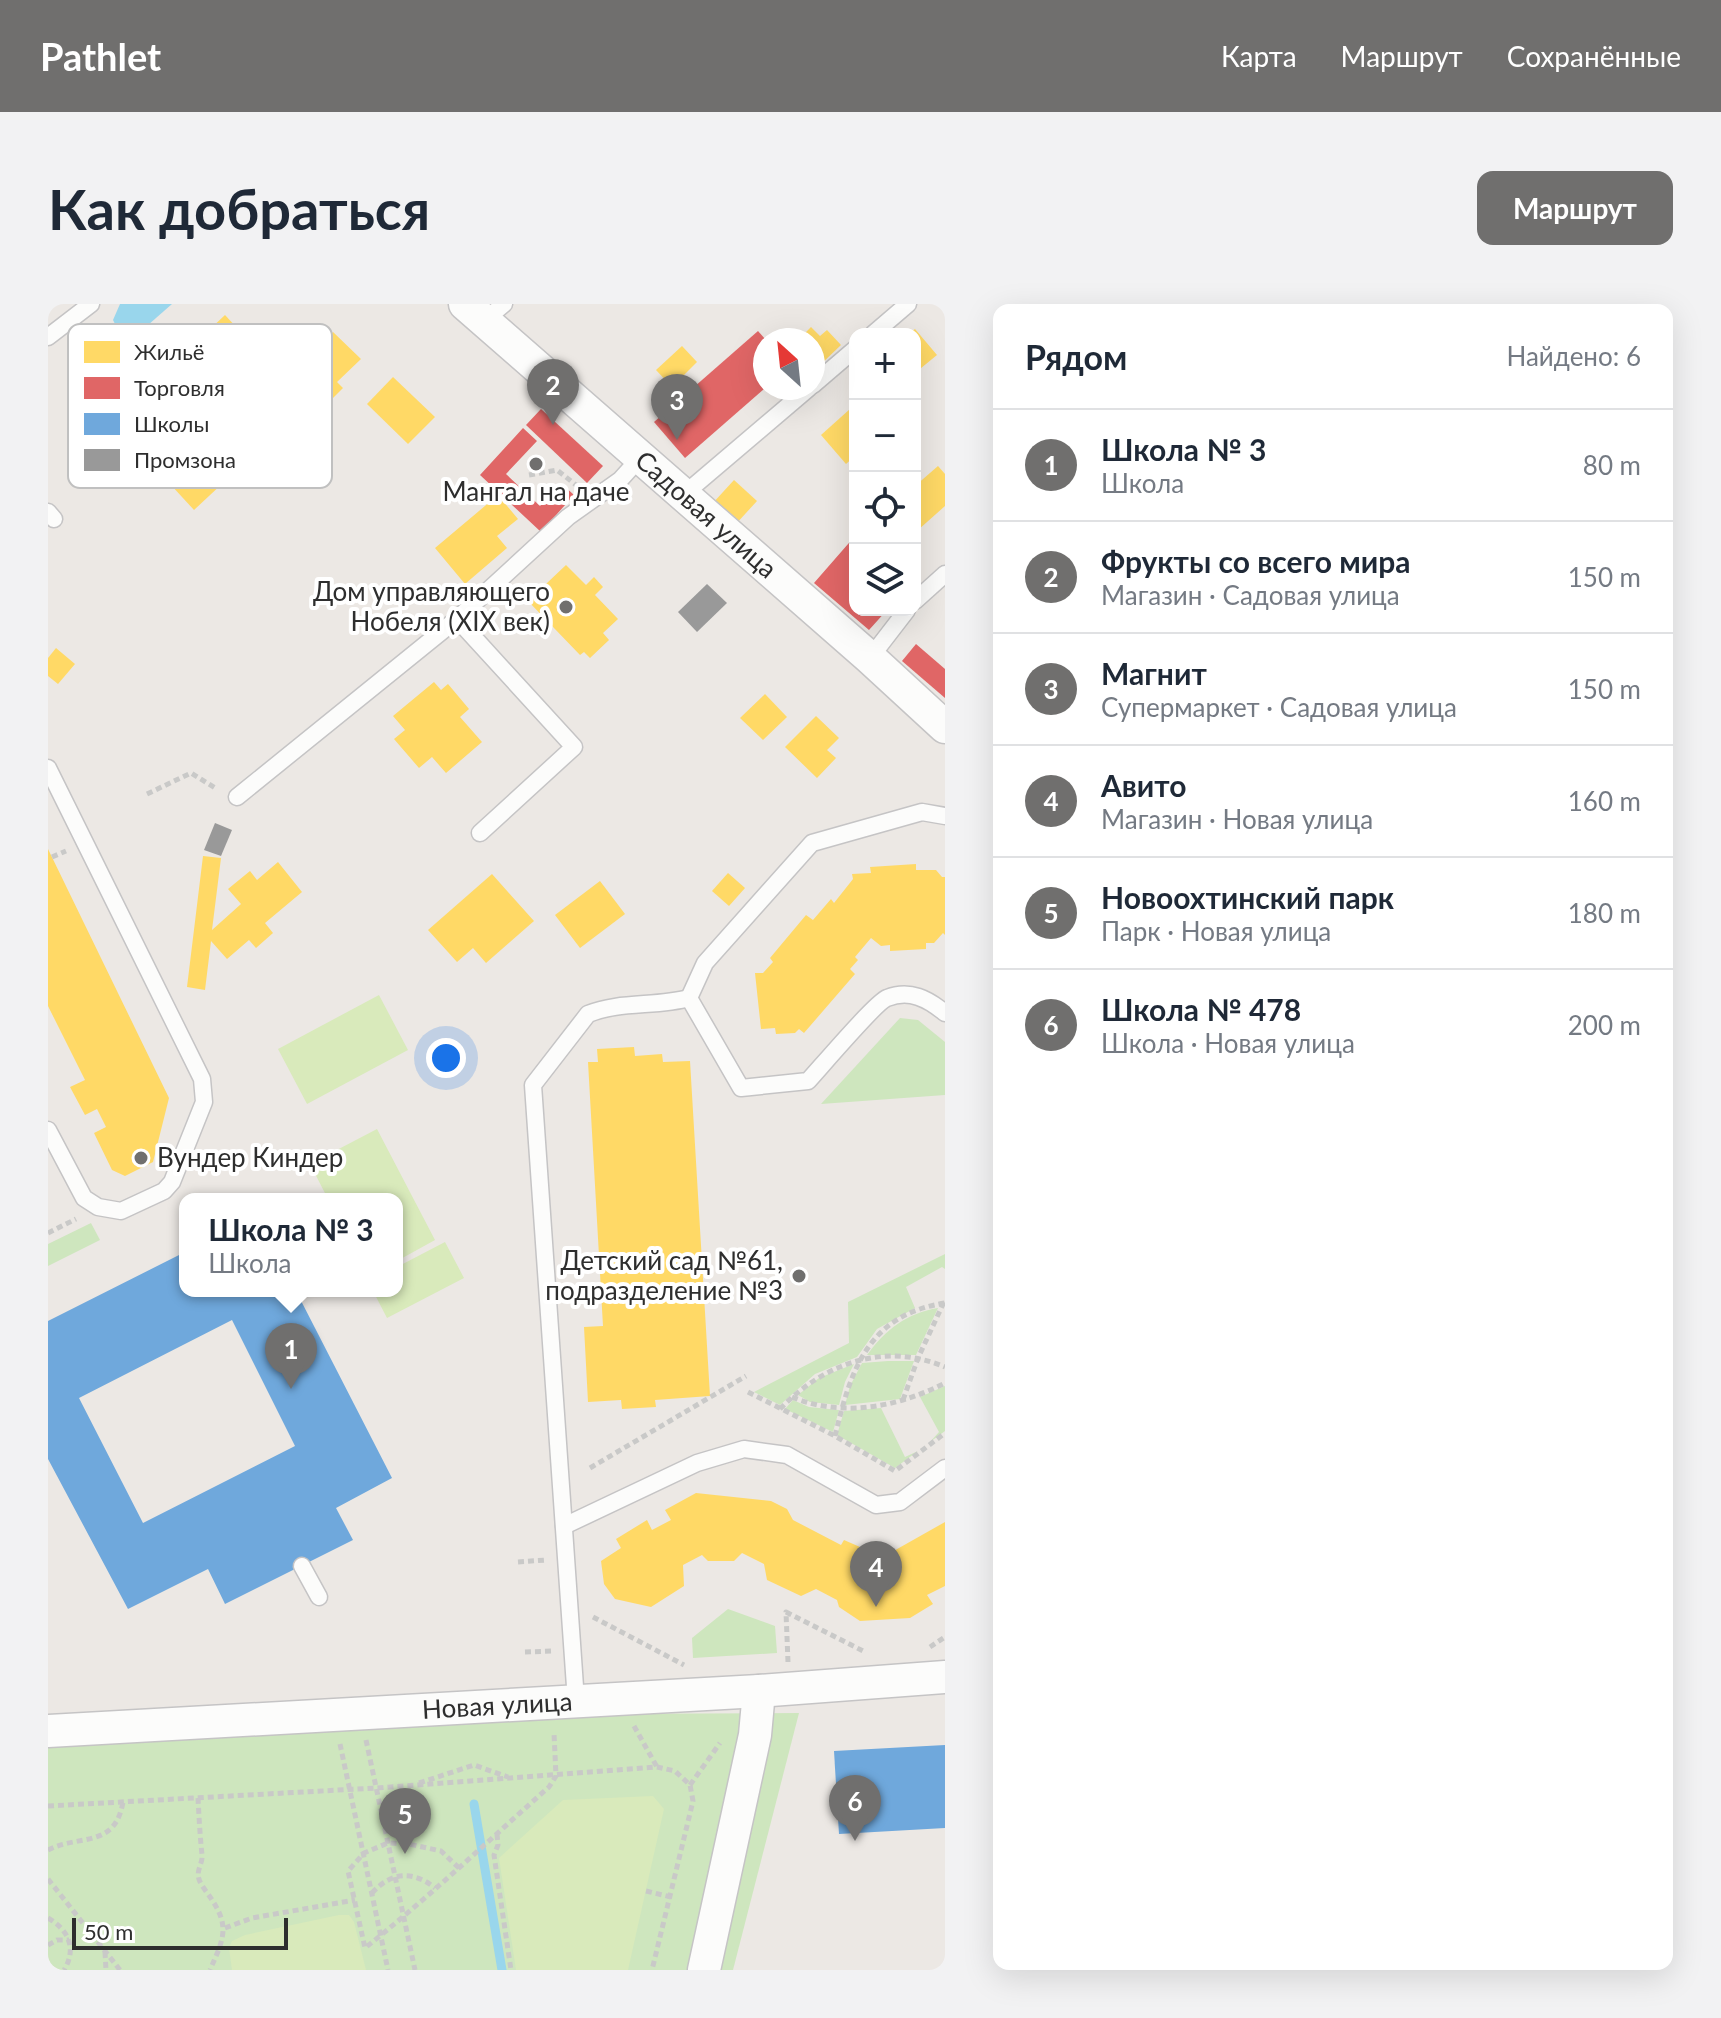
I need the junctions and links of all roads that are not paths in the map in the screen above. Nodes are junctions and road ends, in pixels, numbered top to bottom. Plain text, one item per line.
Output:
1 (91, 304) edge
2 (908, 304) edge
3 (485, 310) edge
4 (880, 328) edge
5 (48, 337) edge
6 (849, 354) edge
7 (825, 374) edge
8 (795, 400) edge
9 (639, 459) junction
10 (682, 496) junction
11 (945, 574) edge
12 (921, 596) edge
13 (902, 616) edge
14 (457, 619) junction
15 (870, 658) junction
16 (945, 727) edge
17 (48, 768) edge
18 (237, 797) road end
19 (945, 816) edge
20 (480, 833) dead end
21 (689, 998) junction
22 (945, 1013) edge
23 (48, 1130) edge
24 (945, 1468) edge
25 (564, 1526) junction
26 (302, 1566) dead end
27 (319, 1597) dead end
28 (945, 1677) edge
29 (759, 1691) junction
30 (564, 1701) junction
31 (48, 1731) edge
32 (704, 1970) edge

1 - 5 lane
2 - 4 lane
3 - 9 street, Садовая улица
6 - 7 lane
8 - 10 lane
9 - 10 street, Садовая улица
9 - 14 lane
10 - 15 street, Садовая улица
11 - 12 lane
13 - 15 lane
14 - 18 lane
14 - 20 lane
15 - 16 street, Садовая улица
17 - 23 lane
19 - 21 lane
21 - 22 lane
21 - 25 lane
24 - 25 lane
25 - 30 lane
26 - 27 lane
28 - 29 street, Новая улица
29 - 30 street, Новая улица
29 - 32 street
30 - 31 street, Новая улица

